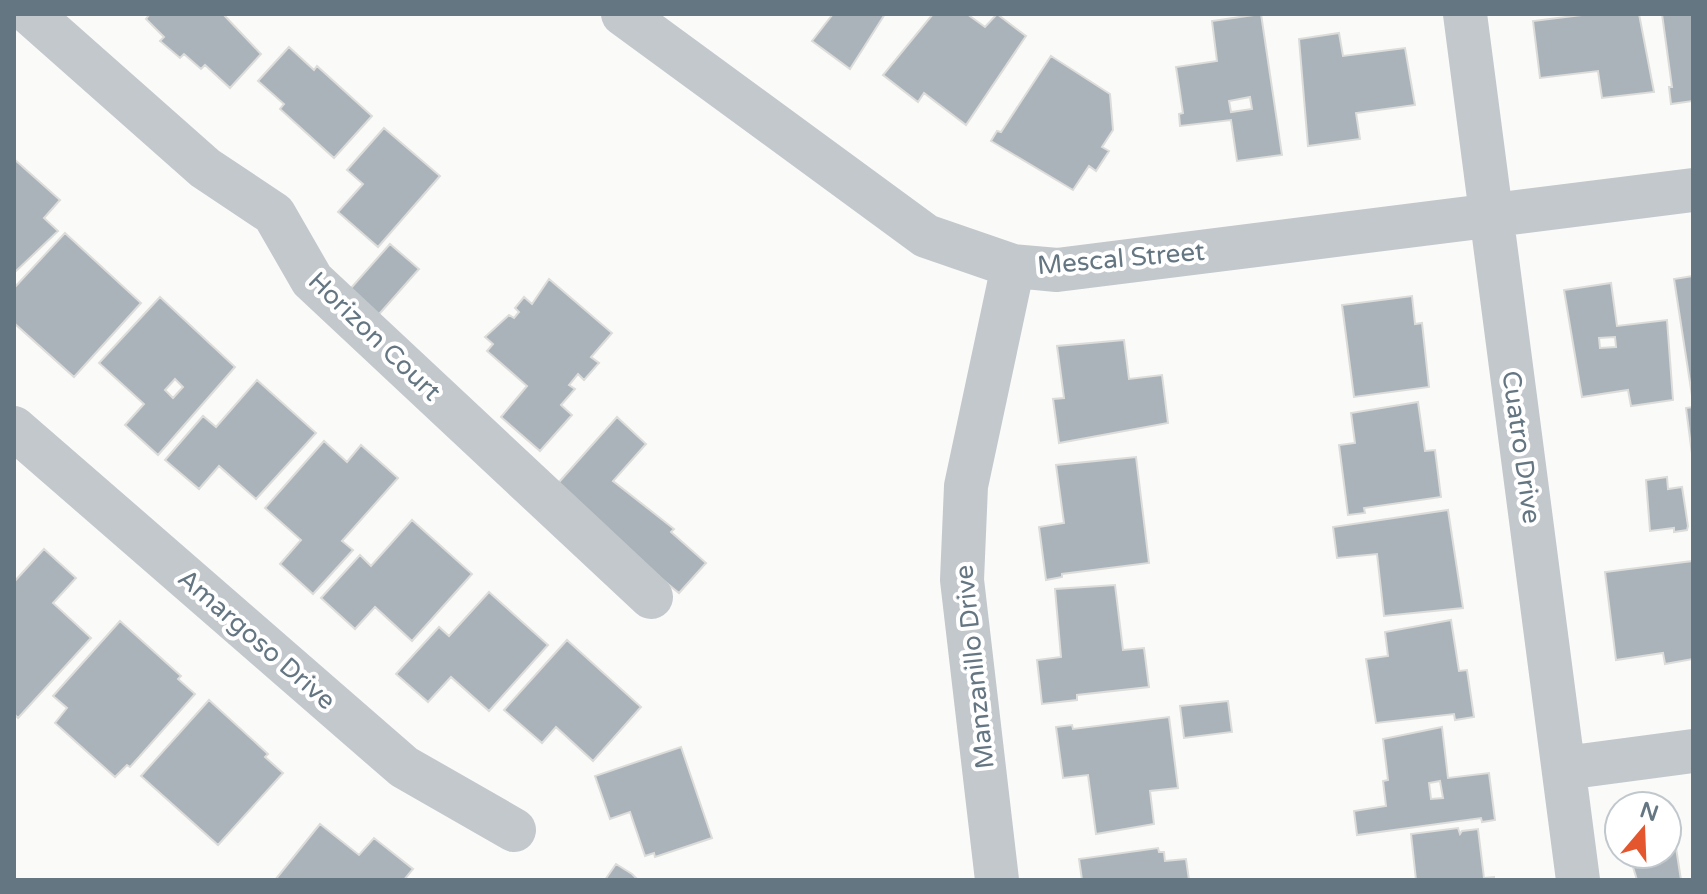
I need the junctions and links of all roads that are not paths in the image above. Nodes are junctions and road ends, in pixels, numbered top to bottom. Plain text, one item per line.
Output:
1 (31, 14) edge
2 (623, 14) edge
3 (1465, 14) edge
4 (1693, 190) edge
5 (1491, 217) junction
6 (1013, 266) junction
7 (14, 428) edge
8 (651, 597) dead end
9 (1693, 751) edge
10 (1565, 768) junction
11 (514, 830) dead end
12 (997, 880) edge
13 (1578, 880) edge

1 - 8 street, Horizon Court
2 - 6 street, Mescal Street
3 - 5 street, Cuatro Drive
4 - 5 street, Mescal Street
5 - 6 street, Mescal Street
5 - 10 street, Cuatro Drive
6 - 12 street, Manzanillo Drive
7 - 11 street, Amargoso Drive
9 - 10 street
10 - 13 street, Cuatro Drive

